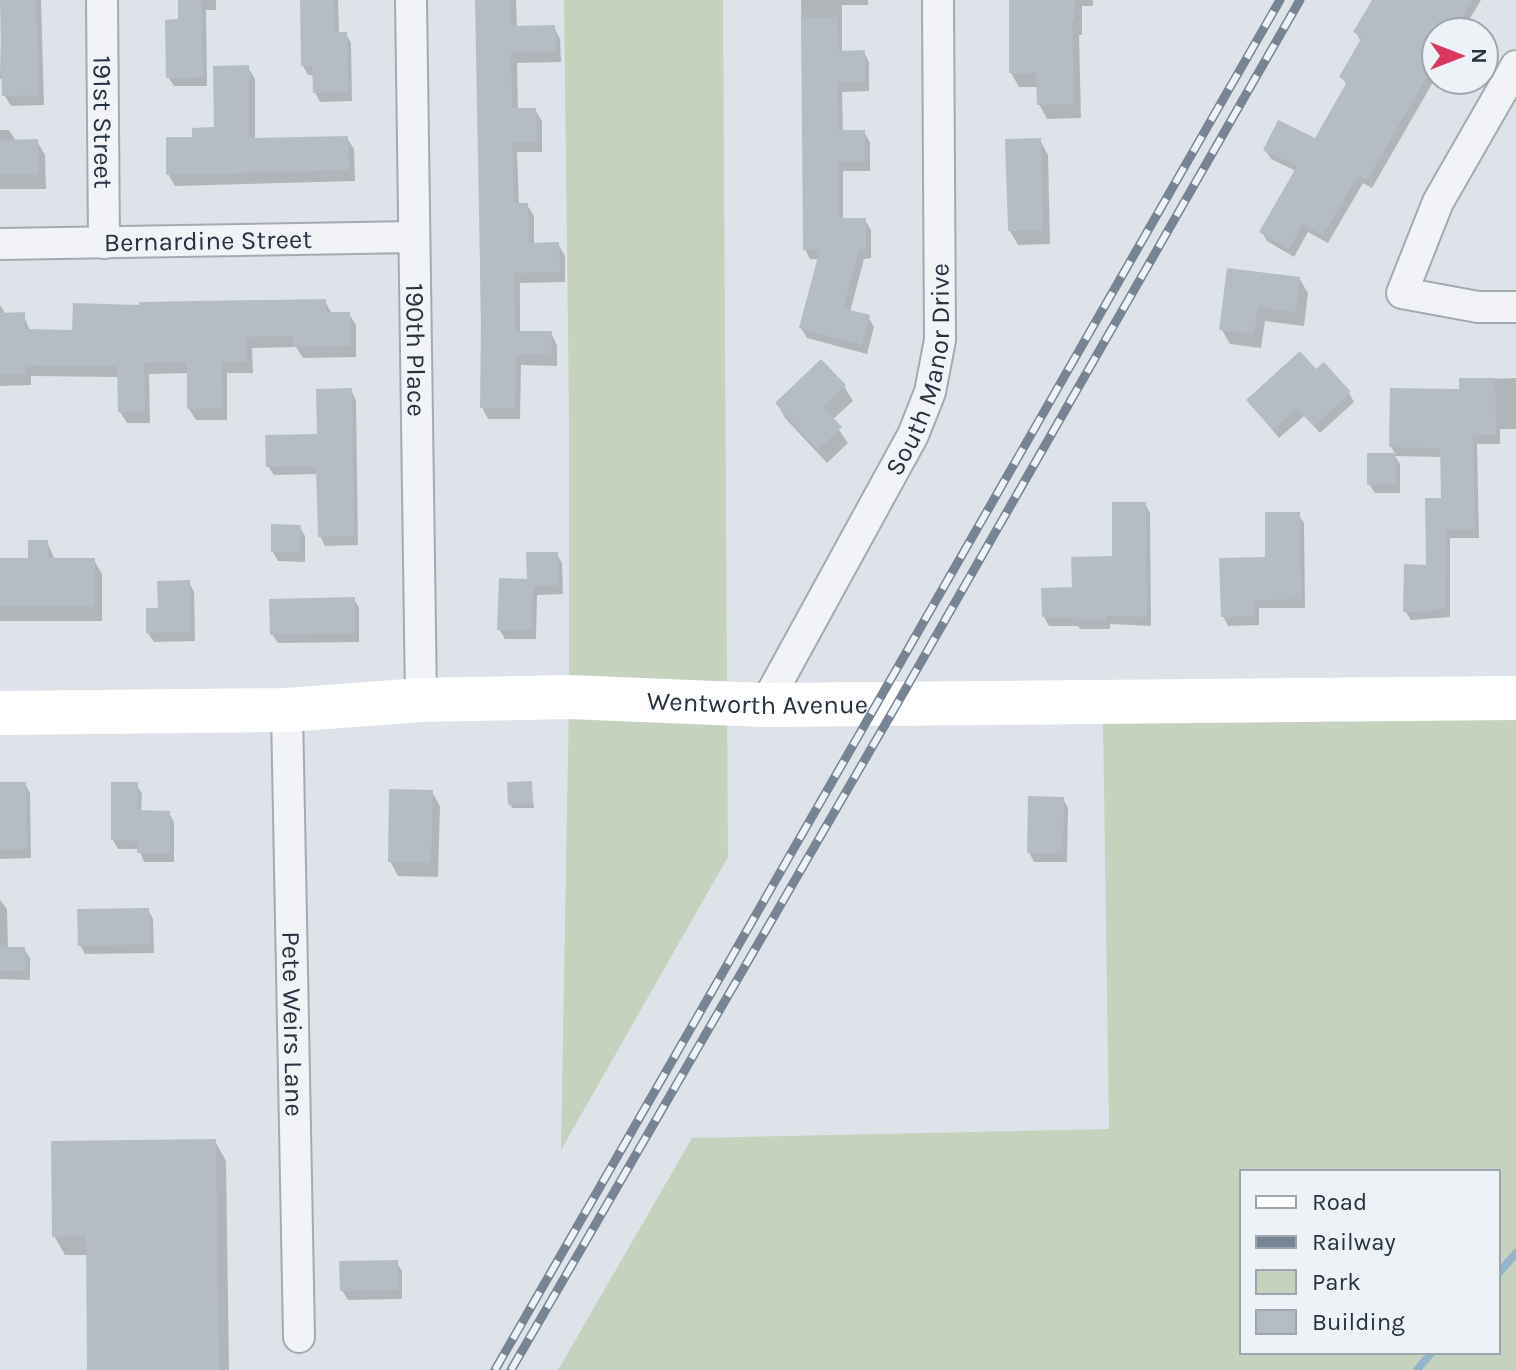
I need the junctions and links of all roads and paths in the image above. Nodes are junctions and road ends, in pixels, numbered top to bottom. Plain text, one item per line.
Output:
1 (102, 0) edge
2 (411, 0) edge
3 (938, 0) edge
4 (1516, 66) edge
5 (414, 237) junction
6 (104, 243) junction
7 (0, 244) edge
8 (1516, 307) edge
9 (1516, 698) edge
10 (421, 700) junction
11 (765, 705) junction
12 (287, 710) junction
13 (0, 713) edge
14 (299, 1337) dead end

1 - 6 street, 191st Street
2 - 5 street, 190th Place
3 - 11 street, South Manor Drive
4 - 8 street
5 - 6 street, Bernardine Street
5 - 10 street, 190th Place
6 - 7 street, Bernardine Street
9 - 11 street, Wentworth Avenue
10 - 11 street, Wentworth Avenue
10 - 12 street, Wentworth Avenue
12 - 13 street, Wentworth Avenue
12 - 14 street, Pete Weirs Lane

